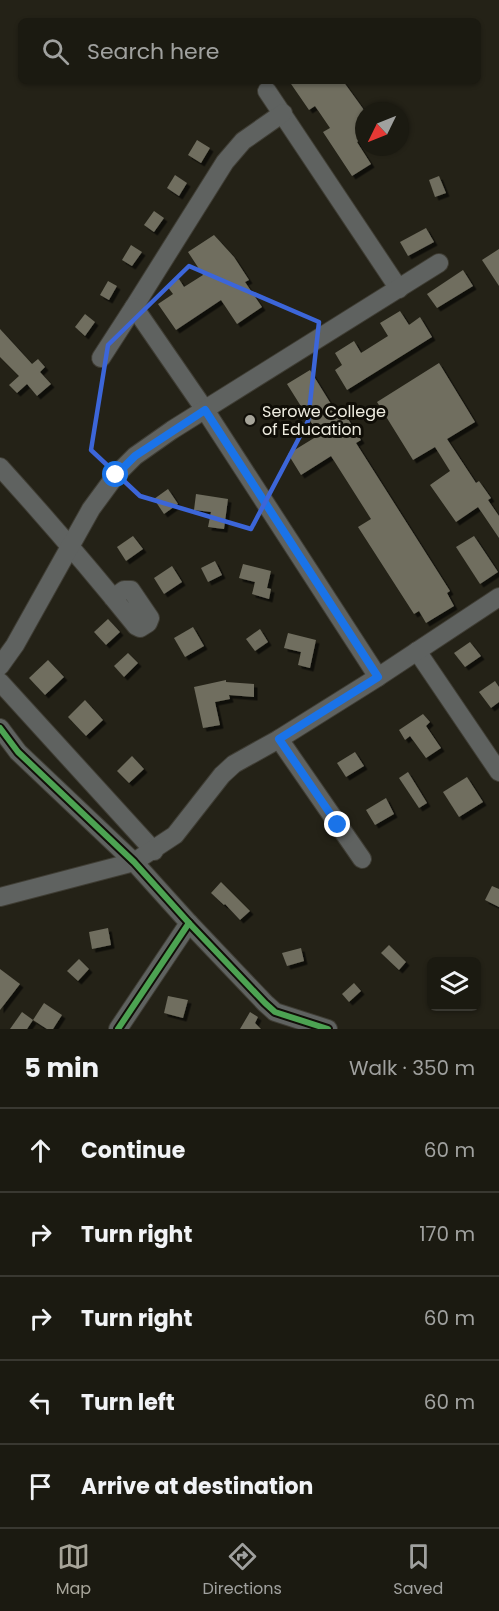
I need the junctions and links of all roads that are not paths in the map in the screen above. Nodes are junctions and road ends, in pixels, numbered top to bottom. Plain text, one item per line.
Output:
1 (267, 91) dead end
2 (282, 113) junction
3 (440, 263) dead end
4 (399, 289) junction
5 (134, 307) junction
6 (101, 358) dead end
7 (205, 410) junction
8 (0, 467) edge
9 (71, 546) junction
10 (499, 597) edge
11 (113, 598) dead end
12 (417, 651) junction
13 (0, 666) edge
14 (378, 677) junction
15 (0, 682) edge
16 (0, 728) edge
17 (279, 739) junction
18 (499, 772) edge
19 (154, 851) junction
20 (362, 859) dead end
21 (134, 862) junction
22 (0, 897) edge
23 (189, 922) junction
24 (118, 1029) edge
25 (328, 1029) edge

1 - 2 street
2 - 4 street
2 - 5 street
3 - 4 street
4 - 7 street
5 - 6 street
5 - 7 street
7 - 9 street
7 - 14 street
8 - 9 street
9 - 11 street
9 - 13 street
10 - 12 street
12 - 14 street
12 - 18 street
14 - 17 street
15 - 19 street
16 - 21 street
17 - 19 street
17 - 20 street
19 - 21 street
21 - 22 street
21 - 23 street
23 - 24 street
23 - 25 street

